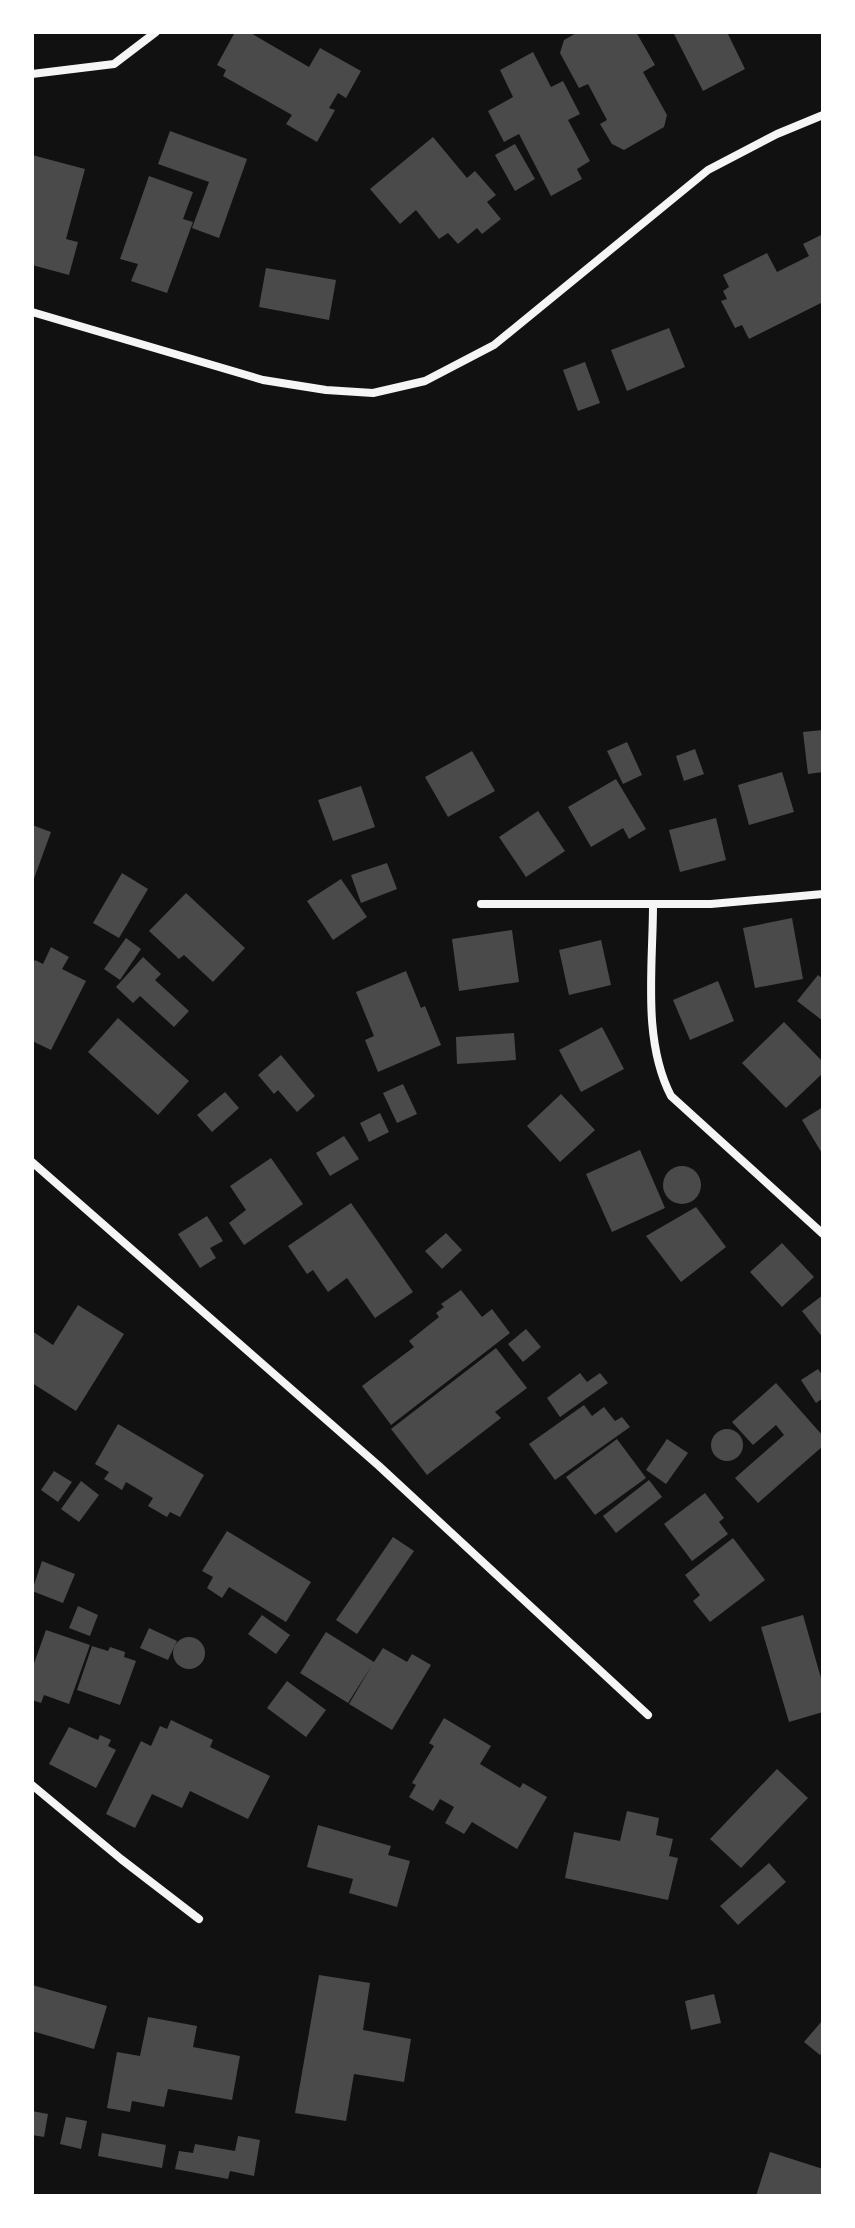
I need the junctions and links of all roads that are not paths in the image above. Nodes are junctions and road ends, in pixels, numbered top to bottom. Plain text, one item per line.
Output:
1 (156, 32) edge
2 (32, 74) edge
3 (823, 115) edge
4 (32, 312) edge
5 (823, 894) edge
6 (481, 904) dead end
7 (653, 905) junction
8 (32, 1162) edge
9 (823, 1234) edge
10 (648, 1715) dead end
11 (32, 1785) edge
12 (199, 1919) dead end

1 - 2 street
3 - 4 street
5 - 7 street
6 - 7 street
7 - 9 street
8 - 10 street
11 - 12 street

